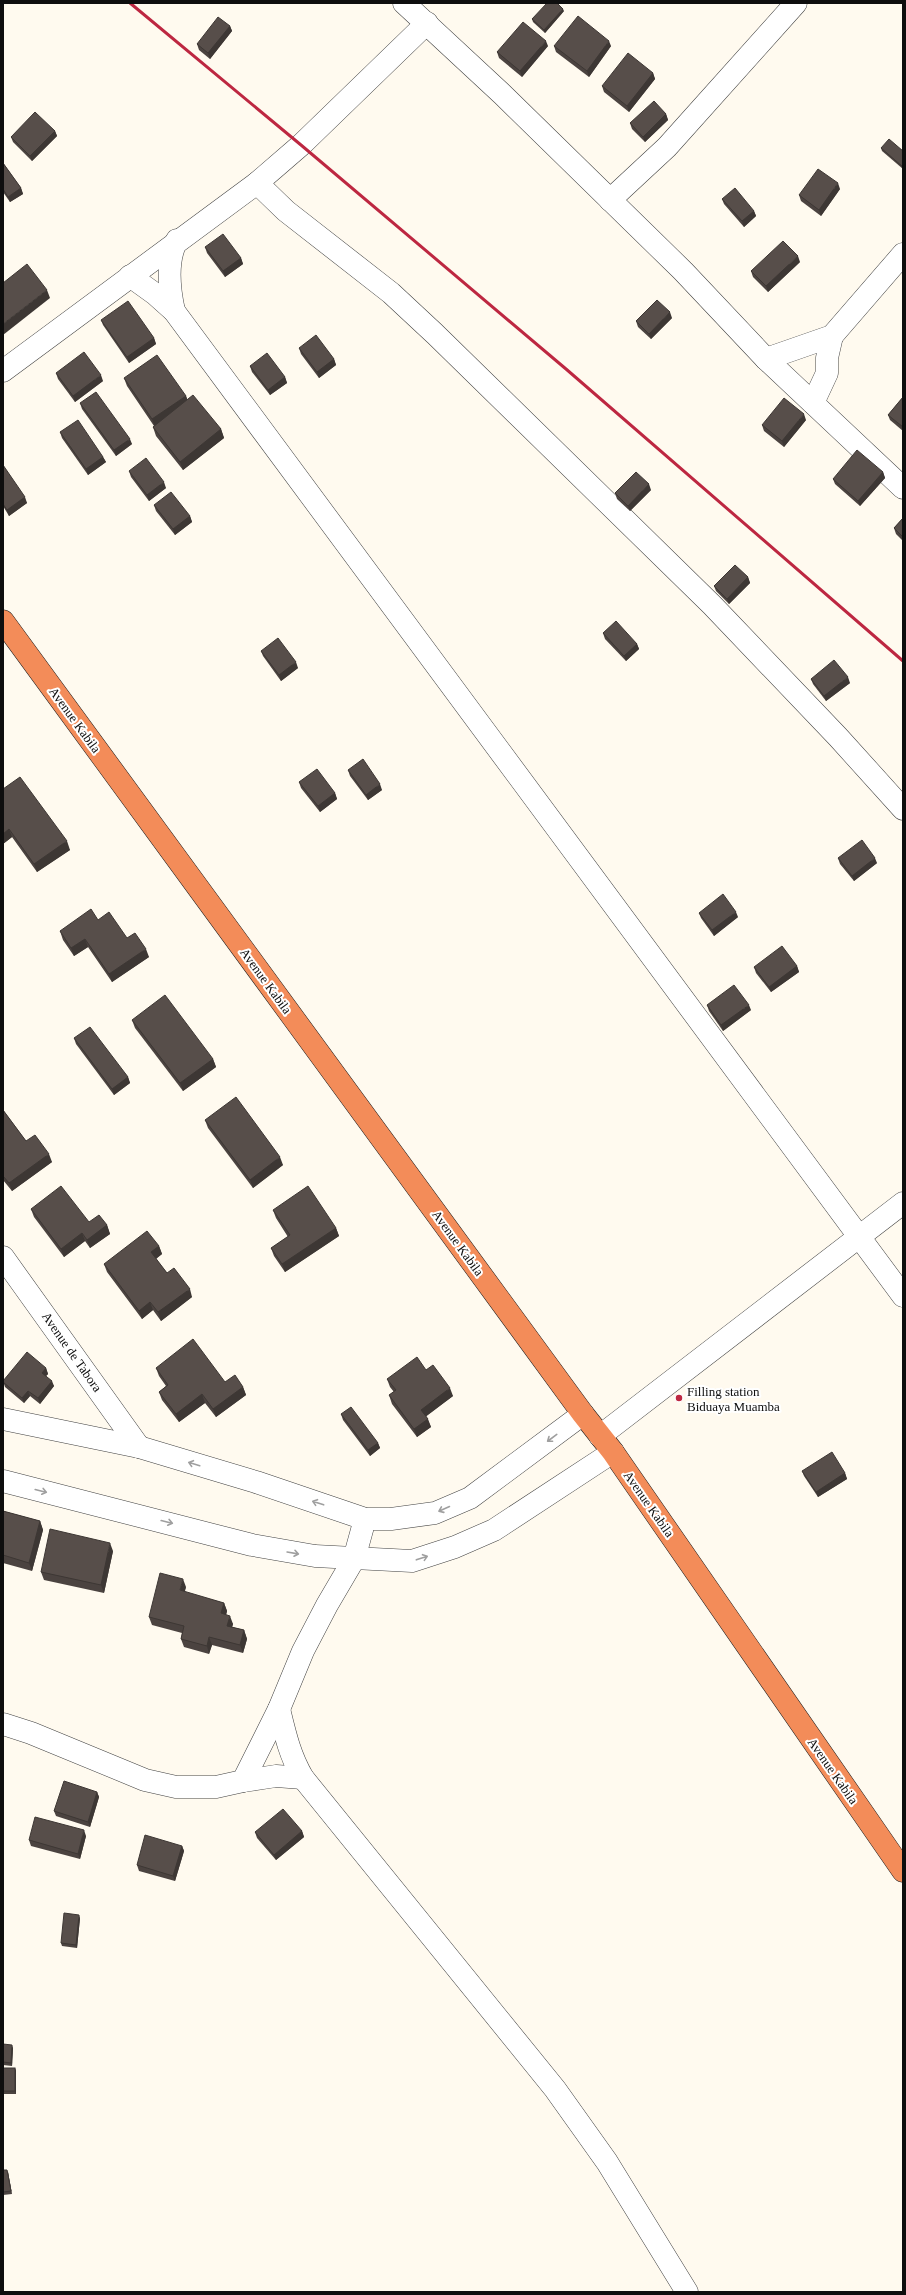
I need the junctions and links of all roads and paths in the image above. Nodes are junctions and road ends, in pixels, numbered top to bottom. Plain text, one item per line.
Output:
1 (404, 3) edge
2 (796, 3) edge
3 (428, 23) junction
4 (257, 183) junction
5 (610, 200) junction
6 (177, 240) junction
7 (903, 254) edge
8 (130, 276) junction
9 (174, 311) junction
10 (832, 336) junction
11 (766, 359) junction
12 (3, 371) edge
13 (813, 403) junction
14 (903, 488) edge
15 (3, 621) edge
16 (903, 809) edge
17 (903, 1203) edge
18 (859, 1237) junction
19 (3, 1257) edge
20 (903, 1296) edge
21 (583, 1414) junction
22 (3, 1418) edge
23 (607, 1444) junction
24 (139, 1447) junction
25 (3, 1481) edge
26 (365, 1519) junction
27 (354, 1560) junction
28 (279, 1709) junction
29 (3, 1724) edge
30 (303, 1778) junction
31 (243, 1781) junction
32 (903, 1871) edge
33 (687, 2292) edge

1 - 3 street
2 - 5 street
3 - 4 street
3 - 5 street
4 - 6 street
4 - 16 street
5 - 11 street
6 - 8 street
6 - 9 street
7 - 10 street
8 - 9 street
8 - 12 street
9 - 18 street
10 - 11 street
10 - 13 street
11 - 13 street
13 - 14 street
15 - 21 highway, Avenue Kabila
17 - 18 street
18 - 20 street
18 - 23 street
19 - 24 street, Avenue de Tabora
21 - 23 highway, Avenue Kabila
21 -> 26 street
22 - 24 street
27 -> 23 street
23 - 32 highway, Avenue Kabila
26 -> 24 street
25 -> 27 street
26 - 27 street
27 - 28 street
28 - 30 street
28 - 31 street
29 - 31 street
30 - 31 street
30 - 33 street

